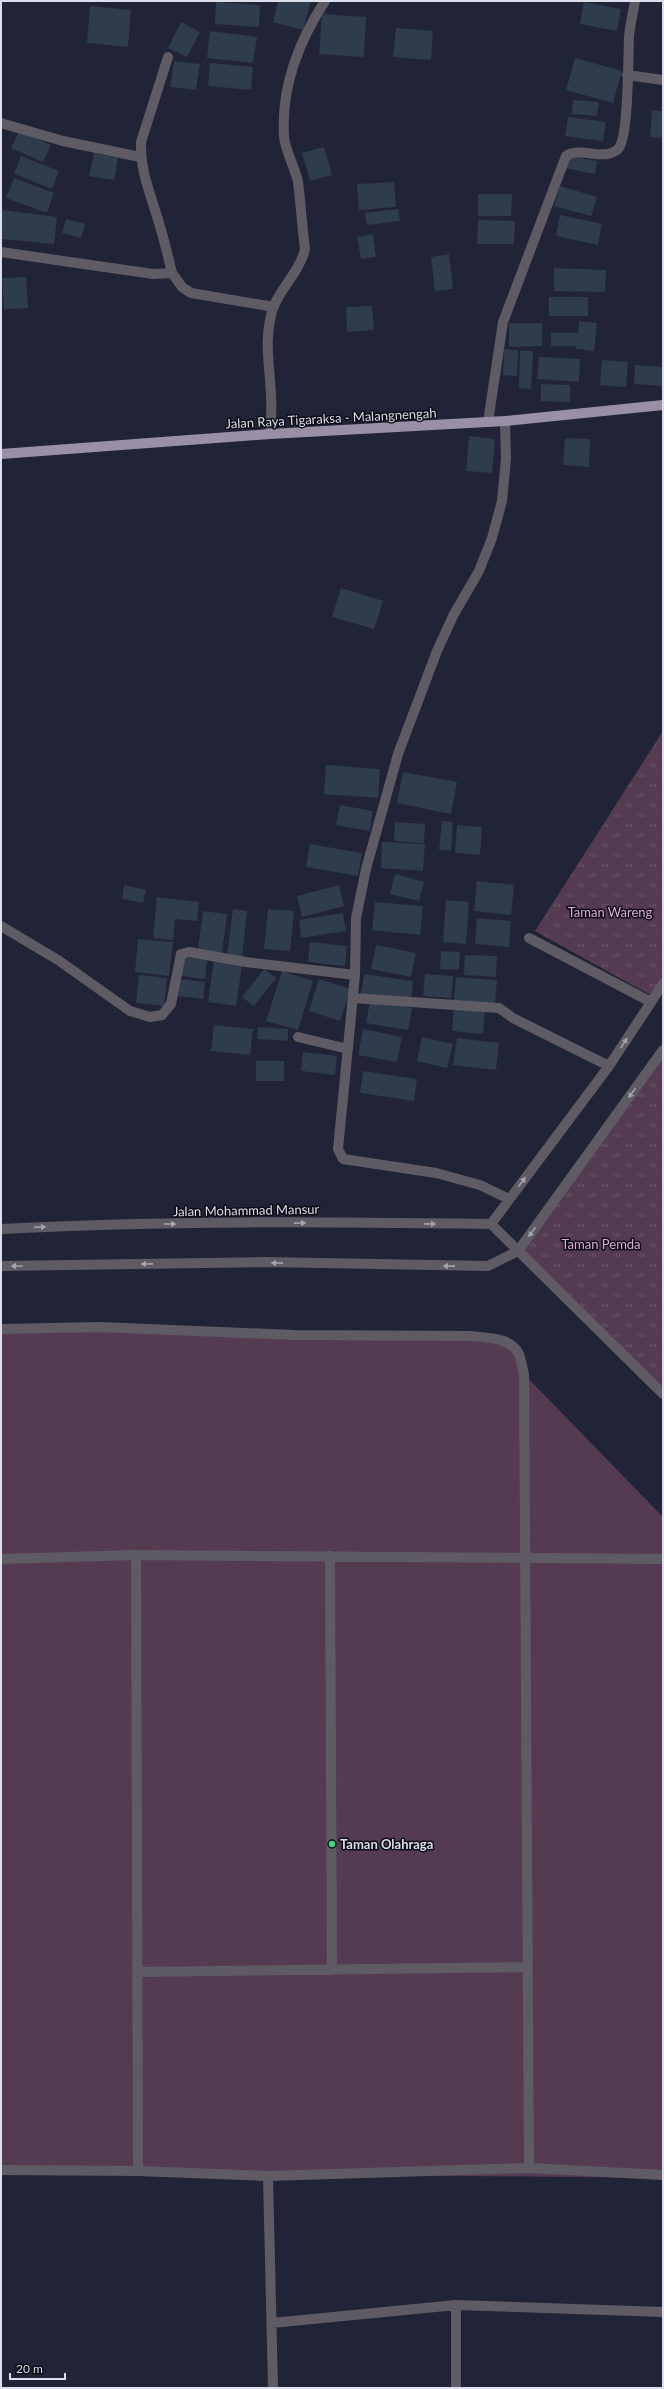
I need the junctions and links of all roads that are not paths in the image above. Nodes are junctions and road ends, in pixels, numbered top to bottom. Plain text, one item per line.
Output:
1 (324, 1) edge
2 (635, 1) edge
3 (168, 57) dead end
4 (627, 75) junction
5 (663, 80) edge
6 (1, 123) edge
7 (140, 157) junction
8 (1, 252) edge
9 (172, 273) junction
10 (274, 308) junction
11 (663, 405) edge
12 (505, 421) junction
13 (488, 422) junction
14 (270, 434) junction
15 (1, 454) edge
16 (1, 926) edge
17 (529, 938) dead end
18 (355, 975) junction
19 (663, 984) edge
20 (353, 998) junction
21 (651, 1002) junction
22 (298, 1037) dead end
23 (348, 1049) junction
24 (663, 1050) edge
25 (609, 1066) junction
26 (509, 1199) junction
27 (491, 1224) junction
28 (1, 1229) edge
29 (518, 1251) junction
30 (1, 1266) edge
31 (1, 1330) edge
32 (663, 1394) edge
33 (136, 1555) junction
34 (330, 1556) junction
35 (525, 1556) junction
36 (1, 1559) edge
37 (663, 1559) edge
38 (528, 1967) junction
39 (332, 1970) junction
40 (137, 1972) junction
41 (530, 2168) junction
42 (1, 2170) edge
43 (138, 2171) junction
44 (663, 2175) edge
45 (268, 2176) junction
46 (456, 2305) junction
47 (663, 2312) edge
48 (272, 2323) junction
49 (272, 2388) edge
50 (456, 2388) edge

1 - 10 street
2 - 4 street
3 - 7 street
4 - 5 street
4 - 13 street
6 - 7 street
7 - 9 street
8 - 9 street
9 - 10 street
10 - 14 street
11 - 12 main road, Jalan Raya Tigaraksa - Malangnengah
12 - 13 main road, Jalan Raya Tigaraksa - Malangnengah
12 - 18 street
13 - 14 main road, Jalan Raya Tigaraksa - Malangnengah
14 - 15 main road, Jalan Raya Tigaraksa - Malangnengah
16 - 18 street
17 - 21 street
18 - 20 street
19 - 21 street
20 - 23 street
20 - 25 street
25 -> 21 street
22 - 23 street
23 - 26 street
24 -> 29 street
26 -> 25 street
26 - 27 street
28 -> 27 street, Jalan Mohammad Mansur
27 - 29 street
29 -> 30 street
29 - 32 street
31 - 35 street
33 - 34 street
33 - 36 street
33 - 40 street
34 - 35 street
34 - 39 street
35 - 37 street
35 - 38 street
38 - 39 street
38 - 41 street
39 - 40 street
40 - 43 street
41 - 44 street
41 - 45 street
42 - 43 street
43 - 45 street
45 - 48 street
46 - 47 street
46 - 48 street
46 - 50 street
48 - 49 street

